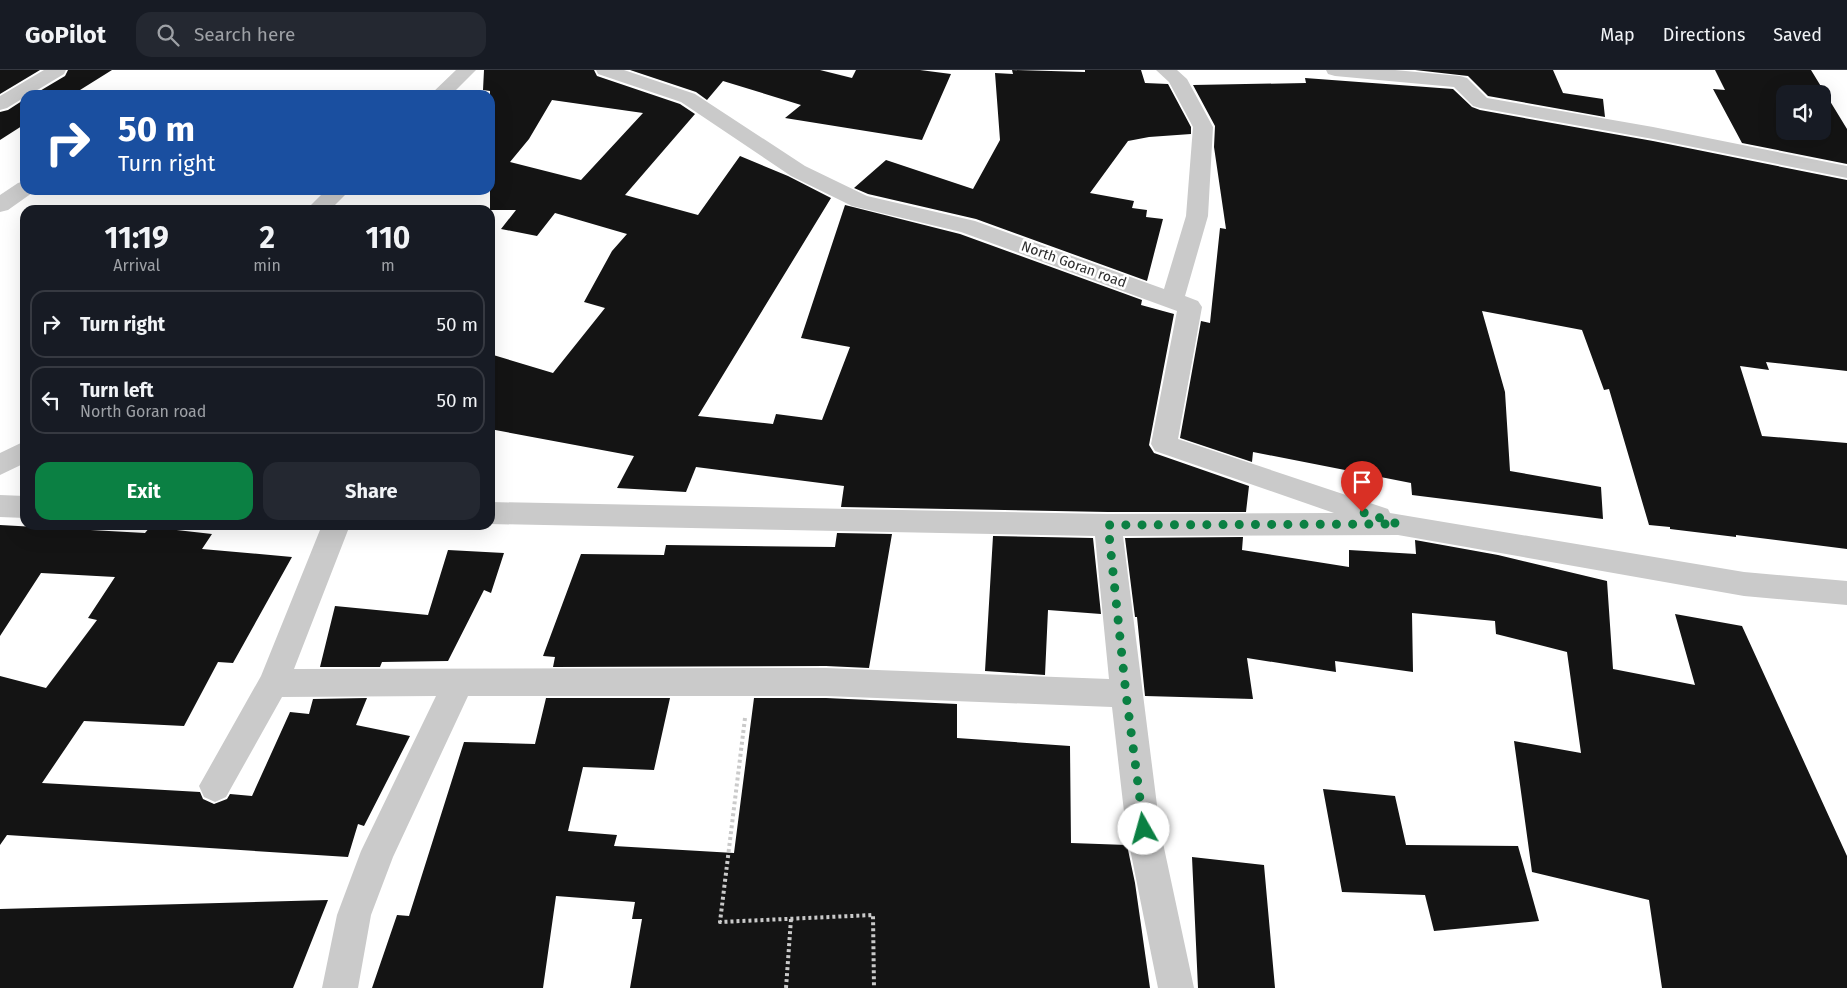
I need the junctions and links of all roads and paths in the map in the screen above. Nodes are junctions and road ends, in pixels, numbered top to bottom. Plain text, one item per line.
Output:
1 (57, 70) edge
2 (467, 70) edge
3 (606, 70) edge
4 (1165, 70) edge
5 (1335, 70) edge
6 (23, 90) edge
7 (445, 90) edge
8 (20, 92) edge
9 (0, 104) edge
10 (1847, 172) edge
11 (20, 191) edge
12 (334, 195) edge
13 (0, 205) edge
14 (323, 205) edge
15 (1172, 300) junction
16 (20, 454) edge
17 (0, 465) edge
18 (0, 506) edge
19 (20, 506) edge
20 (495, 513) edge
21 (1398, 524) junction
22 (1108, 525) junction
23 (334, 530) edge
24 (1847, 593) edge
25 (460, 682) junction
26 (750, 682) junction
27 (273, 683) junction
28 (1126, 694) junction
29 (215, 786) dead end
30 (791, 920) junction
31 (340, 988) edge
32 (786, 988) edge
33 (874, 988) edge
34 (1176, 988) edge

1 - 6 street
2 - 7 street
3 - 15 street, North Goran road
4 - 15 street
5 - 10 street
8 - 9 street
11 - 13 street
12 - 14 street
15 - 21 street, North Goran road
16 - 17 street
18 - 19 street
20 - 22 street
21 - 22 street
21 - 24 street
22 - 28 street
23 - 27 street
25 - 26 street
25 - 27 street
25 - 31 street
26 - 28 street
26 - 30 path
27 - 29 street
28 - 34 street
30 - 32 path
30 - 33 path

